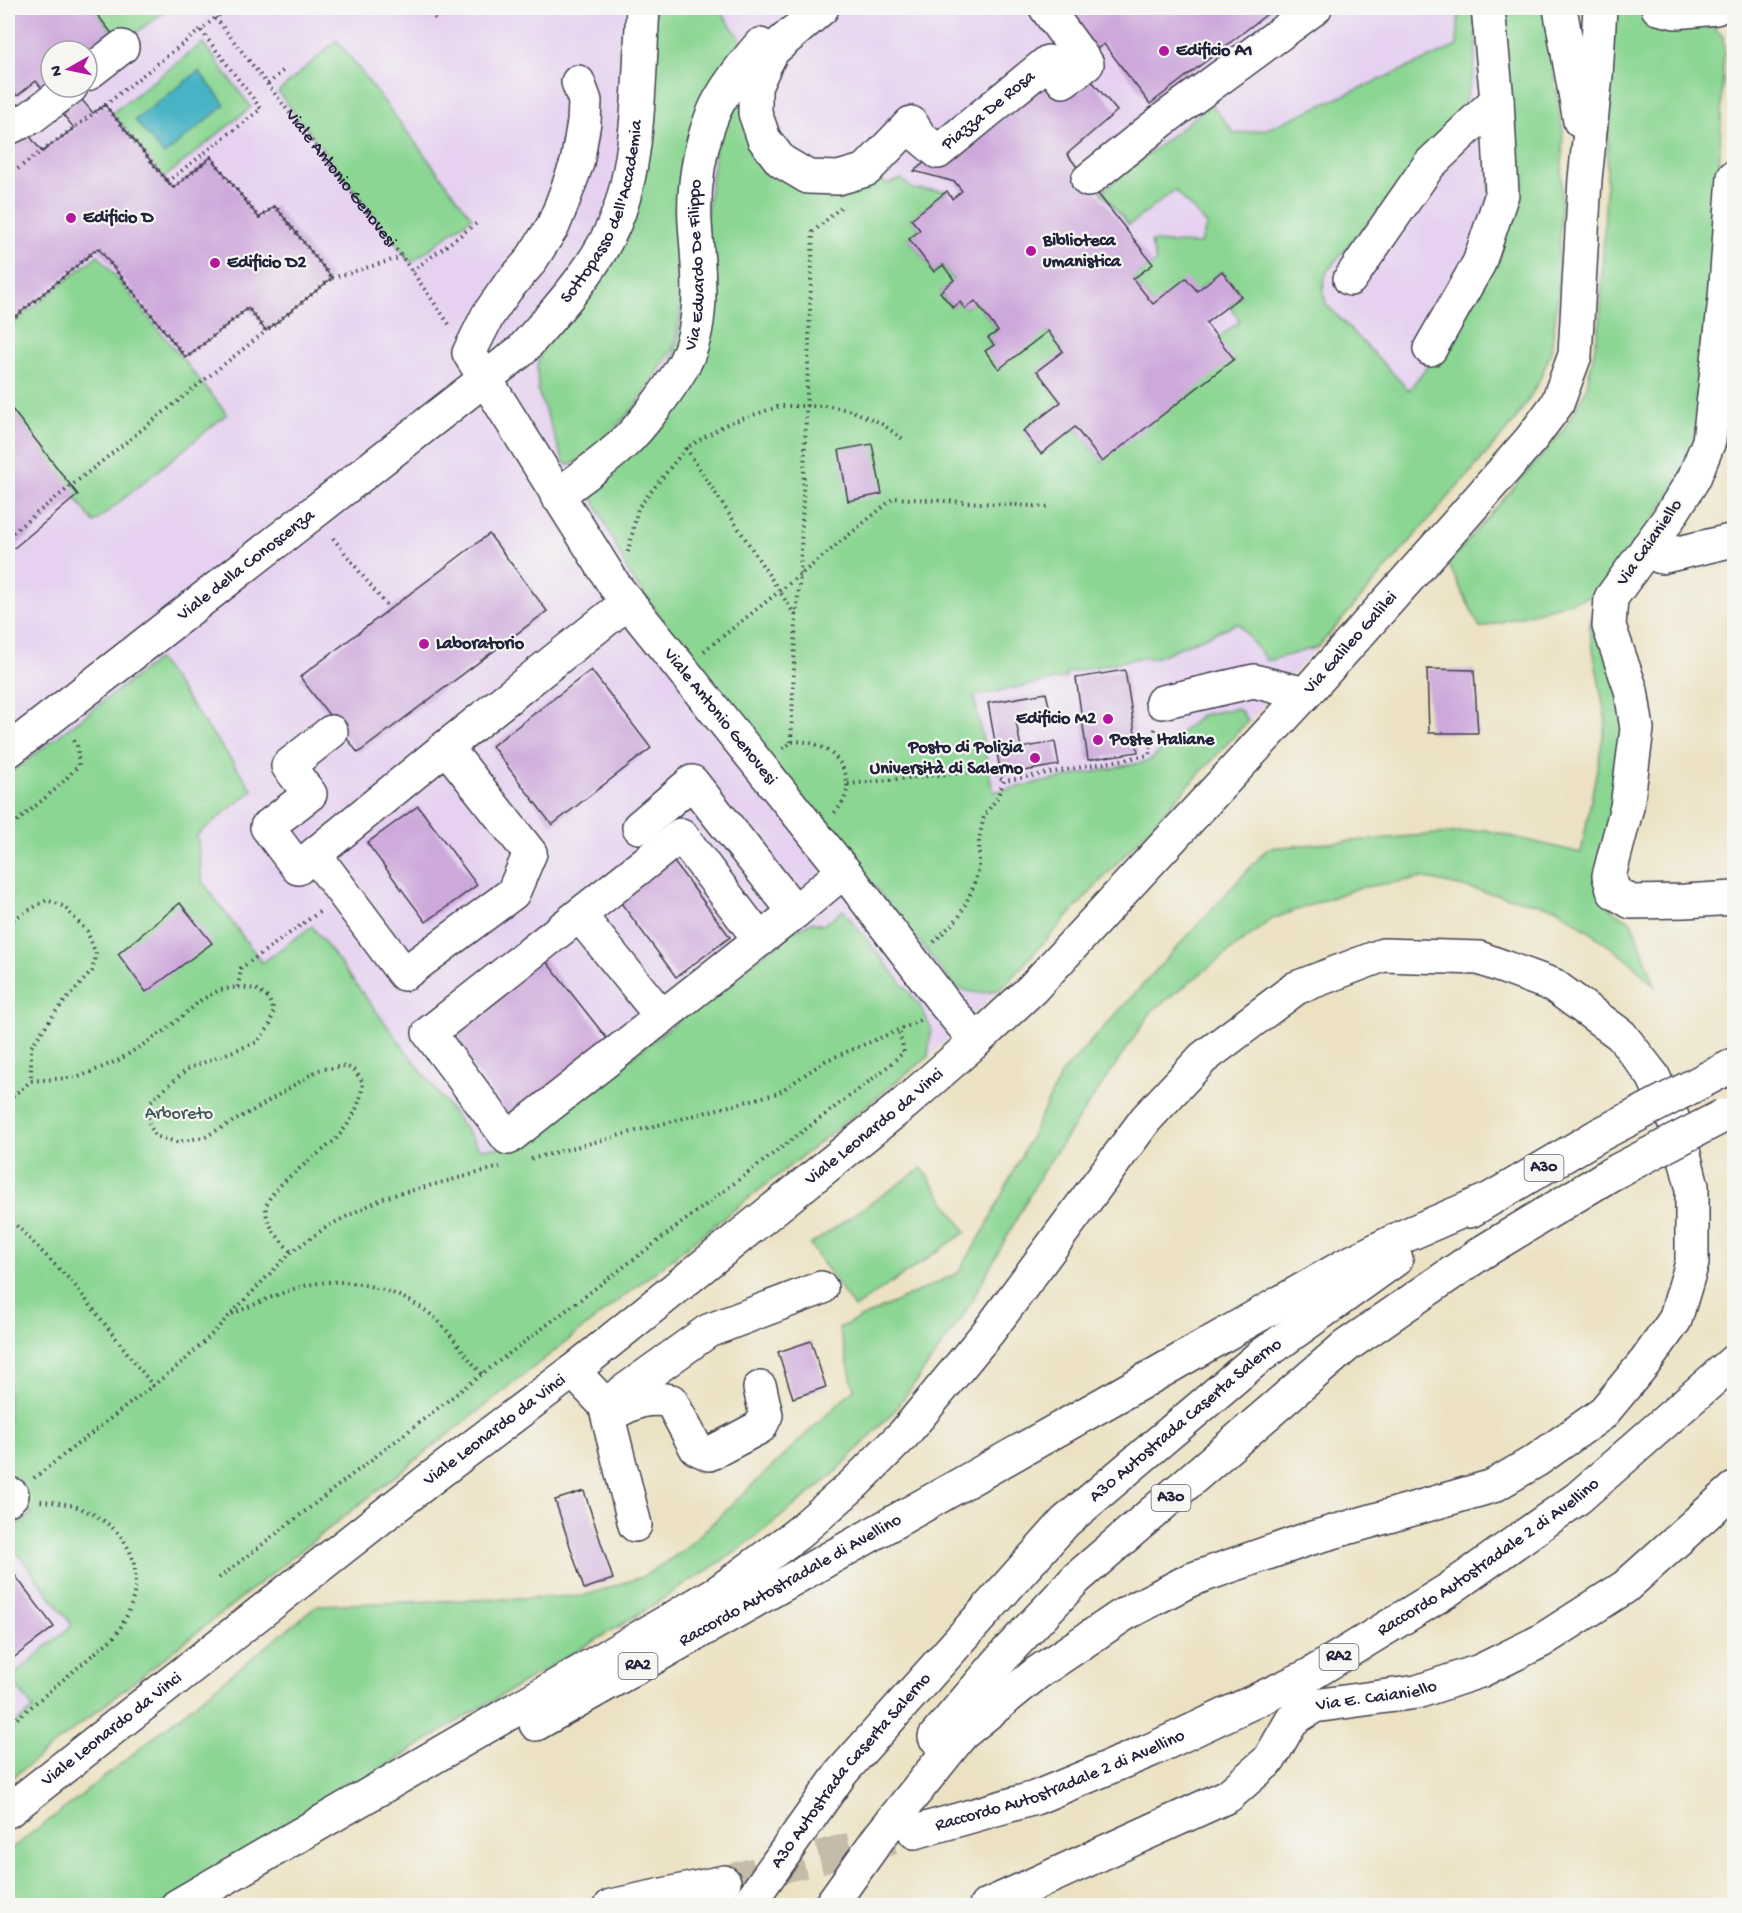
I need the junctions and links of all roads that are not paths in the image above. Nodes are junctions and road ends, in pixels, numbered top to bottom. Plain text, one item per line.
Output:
1 (643, 8) edge
2 (1046, 8) edge
3 (1315, 8) edge
4 (1488, 8) edge
5 (1560, 8) edge
6 (1600, 8) edge
7 (1658, 8) edge
8 (1716, 8) edge
9 (810, 11) edge
10 (122, 47) dead end
11 (99, 65) edge
12 (578, 82) dead end
13 (55, 99) edge
14 (1497, 100) junction
15 (8, 128) edge
16 (1734, 177) edge
17 (1586, 179) junction
18 (1088, 180) dead end
19 (1350, 279) dead end
20 (1430, 349) dead end
21 (477, 366) junction
22 (557, 496) junction
23 (1734, 540) edge
24 (1647, 548) junction
25 (622, 594) junction
26 (1305, 694) junction
27 (1162, 702) road end
28 (331, 732) dead end
29 (446, 747) junction
30 (8, 751) edge
31 (639, 827) dead end
32 (315, 855) junction
33 (844, 871) junction
34 (1734, 897) edge
35 (795, 912) junction
36 (580, 916) junction
37 (760, 940) junction
38 (662, 1017) junction
39 (976, 1041) junction
40 (1723, 1070) edge
41 (1729, 1113) edge
42 (1488, 1200) junction
43 (822, 1288) dead end
44 (1734, 1361) edge
45 (573, 1371) junction
46 (760, 1388) dead end
47 (607, 1411) junction
48 (1734, 1489) edge
49 (635, 1525) dead end
50 (8, 1811) edge
51 (915, 1832) tunnel mouth
52 (724, 1882) tunnel mouth
53 (177, 1905) edge
54 (213, 1905) edge
55 (611, 1905) edge
56 (747, 1905) edge
57 (808, 1905) edge
58 (830, 1905) edge
59 (986, 1905) edge

1 - 21 main road, Sottopasso dell'Accademia
2 - 9 main road, Piazza De Rosa
3 - 18 main road
4 - 14 main road
5 - 17 main road, Via Galileo Galilei
6 - 17 main road, Via Galileo Galilei
7 - 8 main road
9 - 22 main road, Via Eduardo De Filippo
10 - 11 main road
12 - 21 main road
13 - 15 main road
14 - 19 main road
14 - 20 main road
16 - 24 main road, Via Caianiello
17 - 26 main road, Via Galileo Galilei
21 - 22 main road, Viale Antonio Genovesi
21 - 30 main road, Viale della Conoscenza
22 - 25 main road, Viale Antonio Genovesi
23 - 24 main road
24 - 34 main road, Via Caianiello
25 - 29 main road
25 - 33 main road, Viale Antonio Genovesi
26 - 27 main road
26 - 39 main road, Via Galileo Galilei
28 - 32 main road
29 - 32 main road
29 - 32 main road
31 - 35 main road
33 - 35 main road
33 - 39 main road, Viale Antonio Genovesi
35 - 37 main road
36 - 37 main road
36 - 38 main road
36 - 38 main road
37 - 38 main road
39 - 45 main road, Viale Leonardo da Vinci
40 - 42 main road, A30 Autostrada Caserta Salerno / A30, bridge
41 - 57 main road, A30, bridge
42 - 54 main road, Raccordo Autostradale di Avellino / RA2
42 - 56 main road, A30 Autostrada Caserta Salerno / A30
43 - 47 main road
44 - 51 main road, Raccordo Autostradale 2 di Avellino / RA2
45 - 47 main road
45 - 50 main road, Viale Leonardo da Vinci
46 - 47 main road
47 - 49 main road
48 - 59 main road, Via E. Caianiello
52 - 55 main road
53 - 58 main road

